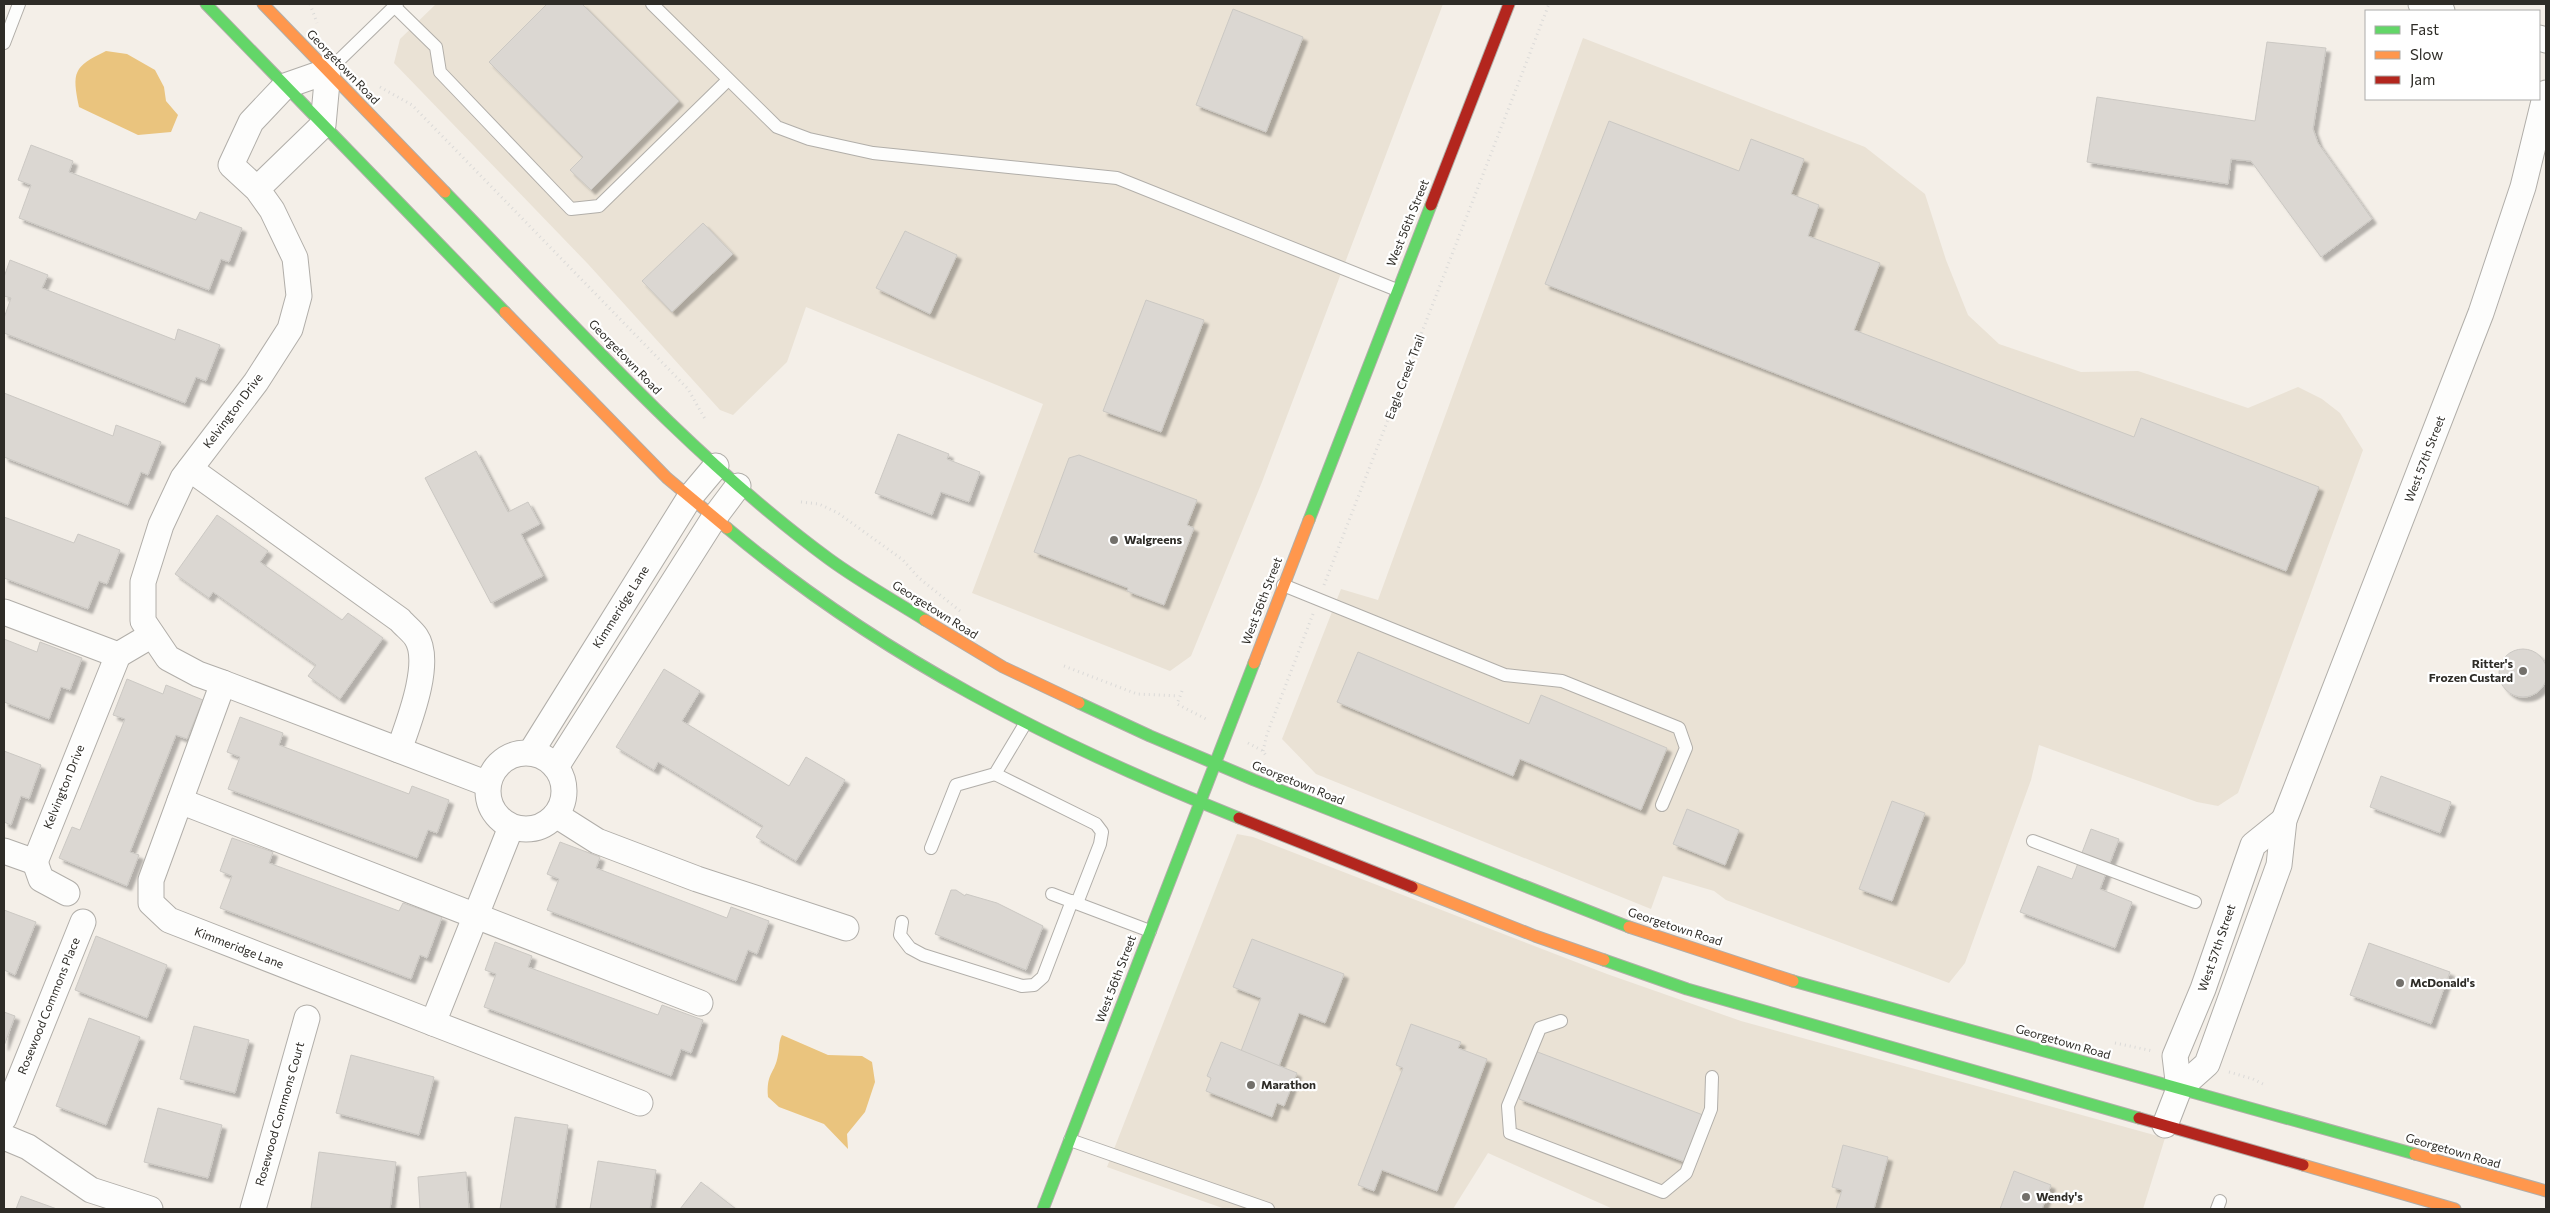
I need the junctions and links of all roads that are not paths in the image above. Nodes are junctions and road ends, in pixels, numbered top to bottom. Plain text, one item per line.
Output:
1 (19, 4) edge
2 (206, 4) edge
3 (263, 4) edge
4 (652, 4) edge
5 (1509, 4) edge
6 (2421, 4) edge
7 (396, 5) edge
8 (2439, 10) edge
9 (4, 43) edge
10 (328, 71) junction
11 (728, 80) junction
12 (285, 86) junction
13 (2546, 93) edge
14 (323, 125) junction
15 (257, 190) junction
16 (1397, 290) junction
17 (716, 466) junction
18 (190, 469) junction
19 (738, 486) junction
20 (690, 497) junction
21 (714, 518) junction
22 (1283, 585) junction
23 (4, 612) edge
24 (152, 635) junction
25 (118, 655) junction
26 (223, 683) junction
27 (1024, 724) junction
28 (399, 750) junction
29 (530, 752) junction
30 (1214, 764) junction
31 (556, 767) junction
32 (995, 774) junction
33 (488, 784) junction
34 (180, 801) junction
35 (1199, 802) junction
36 (1662, 805) dead end
37 (556, 814) junction
38 (511, 827) junction
39 (2033, 842) dead end
40 (931, 848) dead end
41 (4, 851) edge
42 (35, 862) junction
43 (67, 893) dead end
44 (1052, 894) dead end
45 (1075, 902) junction
46 (2195, 902) dead end
47 (476, 916) junction
48 (83, 922) dead end
49 (902, 922) dead end
50 (846, 928) dead end
51 (1150, 930) junction
52 (700, 1003) dead end
53 (307, 1018) dead end
54 (1560, 1021) dead end
55 (433, 1023) junction
56 (1712, 1077) dead end
57 (2179, 1089) junction
58 (640, 1103) dead end
59 (4, 1118) edge
60 (2165, 1125) junction
61 (4, 1136) edge
62 (1070, 1140) junction
63 (2546, 1191) edge
64 (150, 1209) edge
65 (253, 1209) edge
66 (1043, 1209) edge
67 (1268, 1209) edge
68 (2456, 1209) edge

1 - 9 lane
2 - 12 main road
3 - 10 main road, Georgetown Road
4 - 11 lane
5 - 16 main road, West 56th Street
6 - 8 street
7 - 10 lane
7 - 11 lane
10 - 12 street, Kelvington Drive
10 - 14 street
10 - 17 main road, Georgetown Road
11 - 16 lane
12 - 14 main road
12 - 15 street, Kelvington Drive
13 - 57 street, West 57th Street
14 - 15 street
14 - 20 main road
15 - 18 street, Kelvington Drive
16 - 22 main road, West 56th Street
17 - 19 main road, Georgetown Road
17 - 20 street, Kimmeridge Lane
18 - 24 street, Kelvington Drive
18 - 28 street
19 - 21 street
19 - 30 main road, Georgetown Road
20 - 21 main road
20 - 29 street, Kimmeridge Lane
21 - 27 main road
21 - 31 street
22 - 30 main road, West 56th Street
22 - 36 lane
23 - 25 street
24 - 25 street
24 - 26 street, Kelvington Drive
25 - 42 street, Kelvington Drive
26 - 28 street
26 - 34 street, Kimmeridge Lane
27 - 32 lane
27 - 35 main road
28 - 33 street
29 - 31 street
29 - 33 street
30 - 35 main road, West 56th Street
30 - 57 main road, Georgetown Road
31 - 37 street
32 - 40 lane
32 - 45 lane
33 - 38 street
34 - 47 street
34 - 55 street, Kimmeridge Lane
35 - 51 main road, West 56th Street
35 - 60 main road
37 - 38 street
37 - 50 street
38 - 47 street
39 - 46 lane
41 - 42 street
42 - 43 street
44 - 45 lane
45 - 49 lane
45 - 51 lane
47 - 52 street
47 - 55 street
48 - 59 street, Rosewood Commons Place
51 - 62 main road, West 56th Street
53 - 65 street, Rosewood Commons Court
54 - 56 lane
55 - 58 street, Kimmeridge Lane
57 - 60 street, West 57th Street
57 - 63 main road, Georgetown Road
60 - 68 main road
61 - 64 street
62 - 66 main road, West 56th Street
62 - 67 lane

